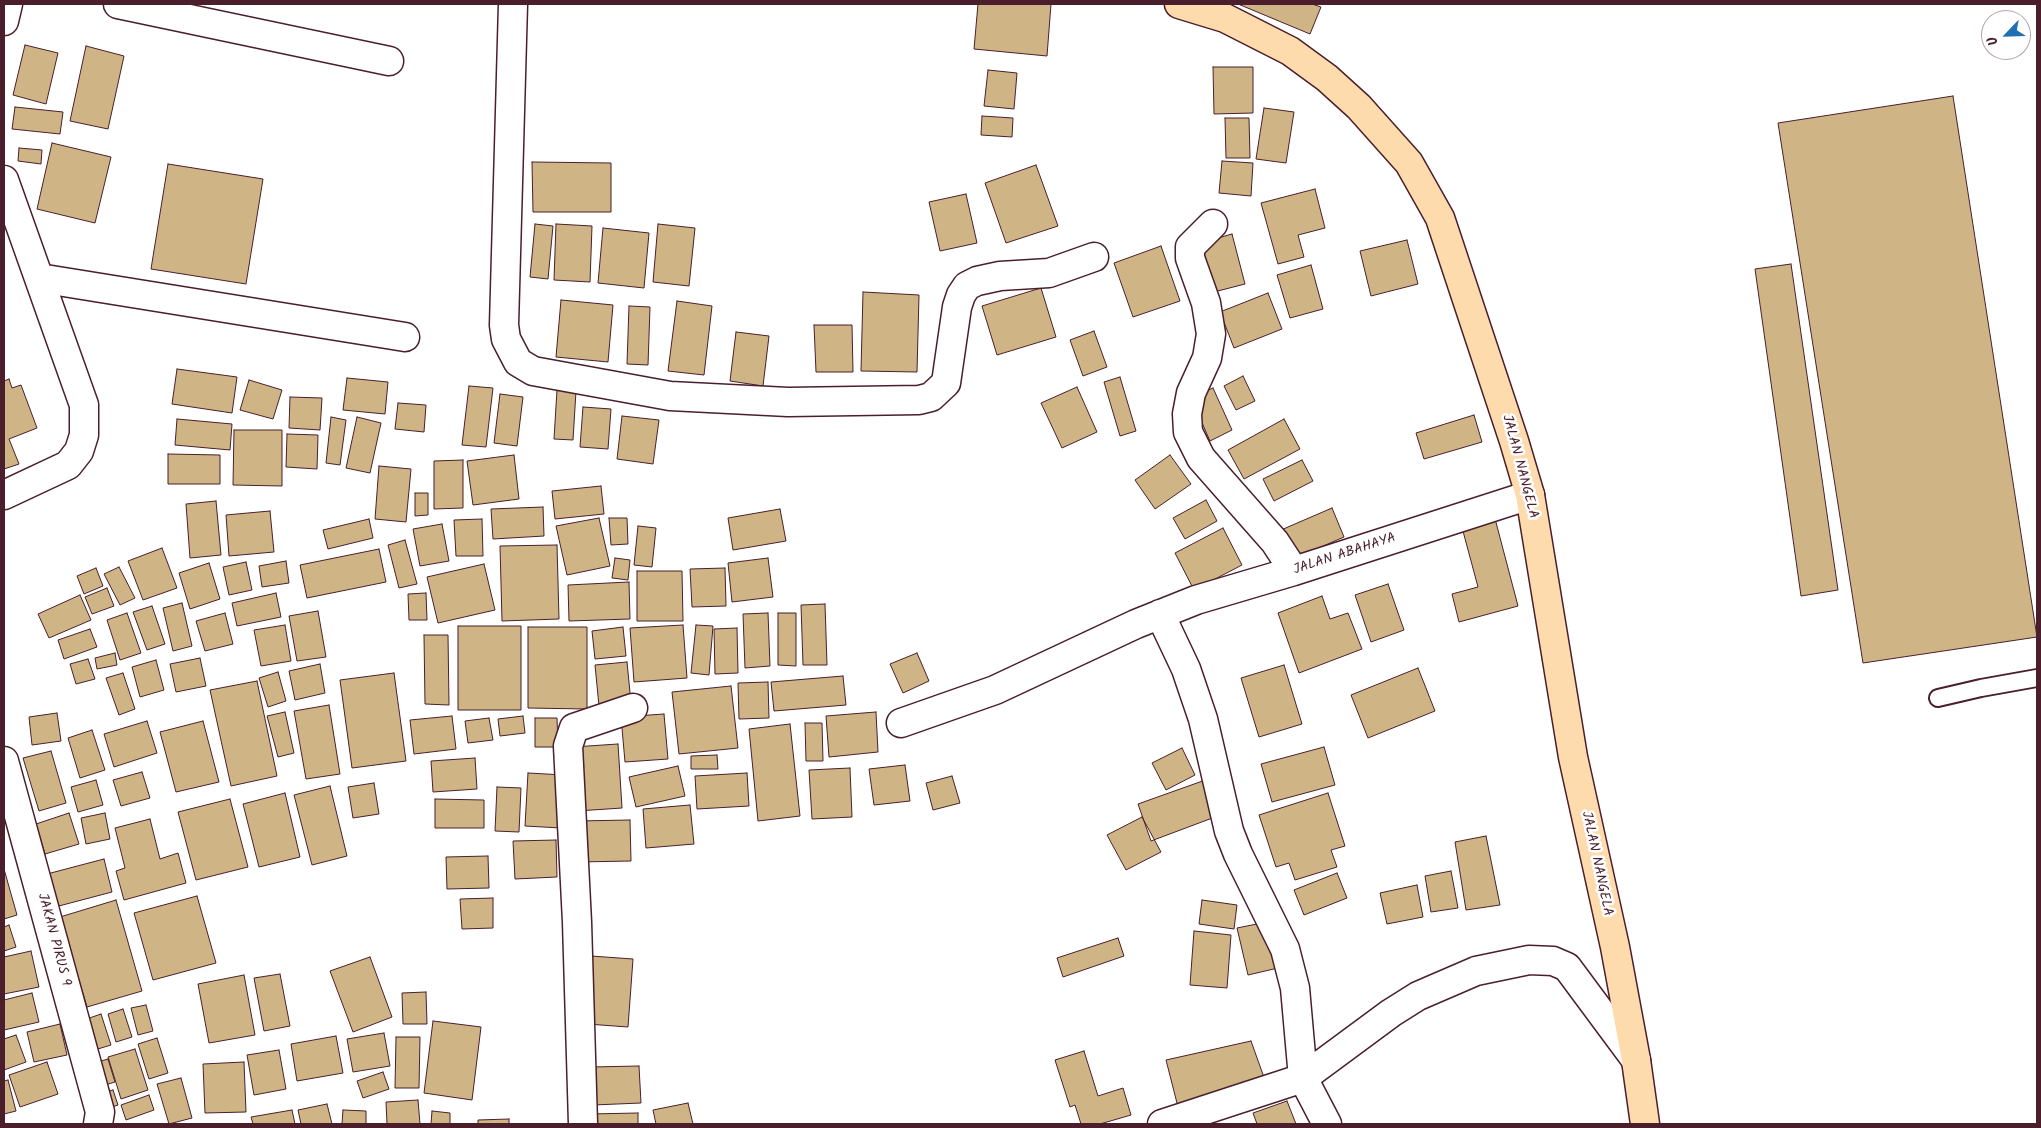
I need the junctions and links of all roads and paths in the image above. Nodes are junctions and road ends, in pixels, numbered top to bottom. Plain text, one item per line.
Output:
1 (8, 4) edge
2 (118, 4) edge
3 (513, 4) edge
4 (1178, 4) edge
5 (4, 21) edge
6 (389, 61) dead end
7 (4, 180) edge
8 (1213, 224) dead end
9 (1094, 258) dead end
10 (39, 278) junction
11 (405, 337) dead end
12 (4, 495) edge
13 (1530, 495) junction
14 (1294, 571) junction
15 (1160, 614) junction
16 (2037, 678) edge
17 (1938, 698) dead end
18 (633, 708) dead end
19 (902, 723) dead end
20 (4, 761) edge
21 (1636, 1060) junction
22 (1303, 1078) junction
23 (99, 1122) edge
24 (583, 1124) edge
25 (1162, 1124) edge
26 (1327, 1124) edge
27 (1645, 1124) edge

1 - 5 street
2 - 6 street
3 - 9 street
4 - 13 main road, JALAN NANGELA
7 - 10 street
8 - 14 street
10 - 11 street
10 - 12 street
13 - 14 street, JALAN ABAHAYA
13 - 21 main road, JALAN NANGELA
14 - 15 street, JALAN ABAHAYA
15 - 19 street, JALAN ABAHAYA
15 - 22 street
16 - 17 lane
18 - 24 street
20 - 23 street, JAKAN PIRUS 9
21 - 22 street
21 - 27 main road, JALAN NANGELA
22 - 25 street
22 - 26 street

